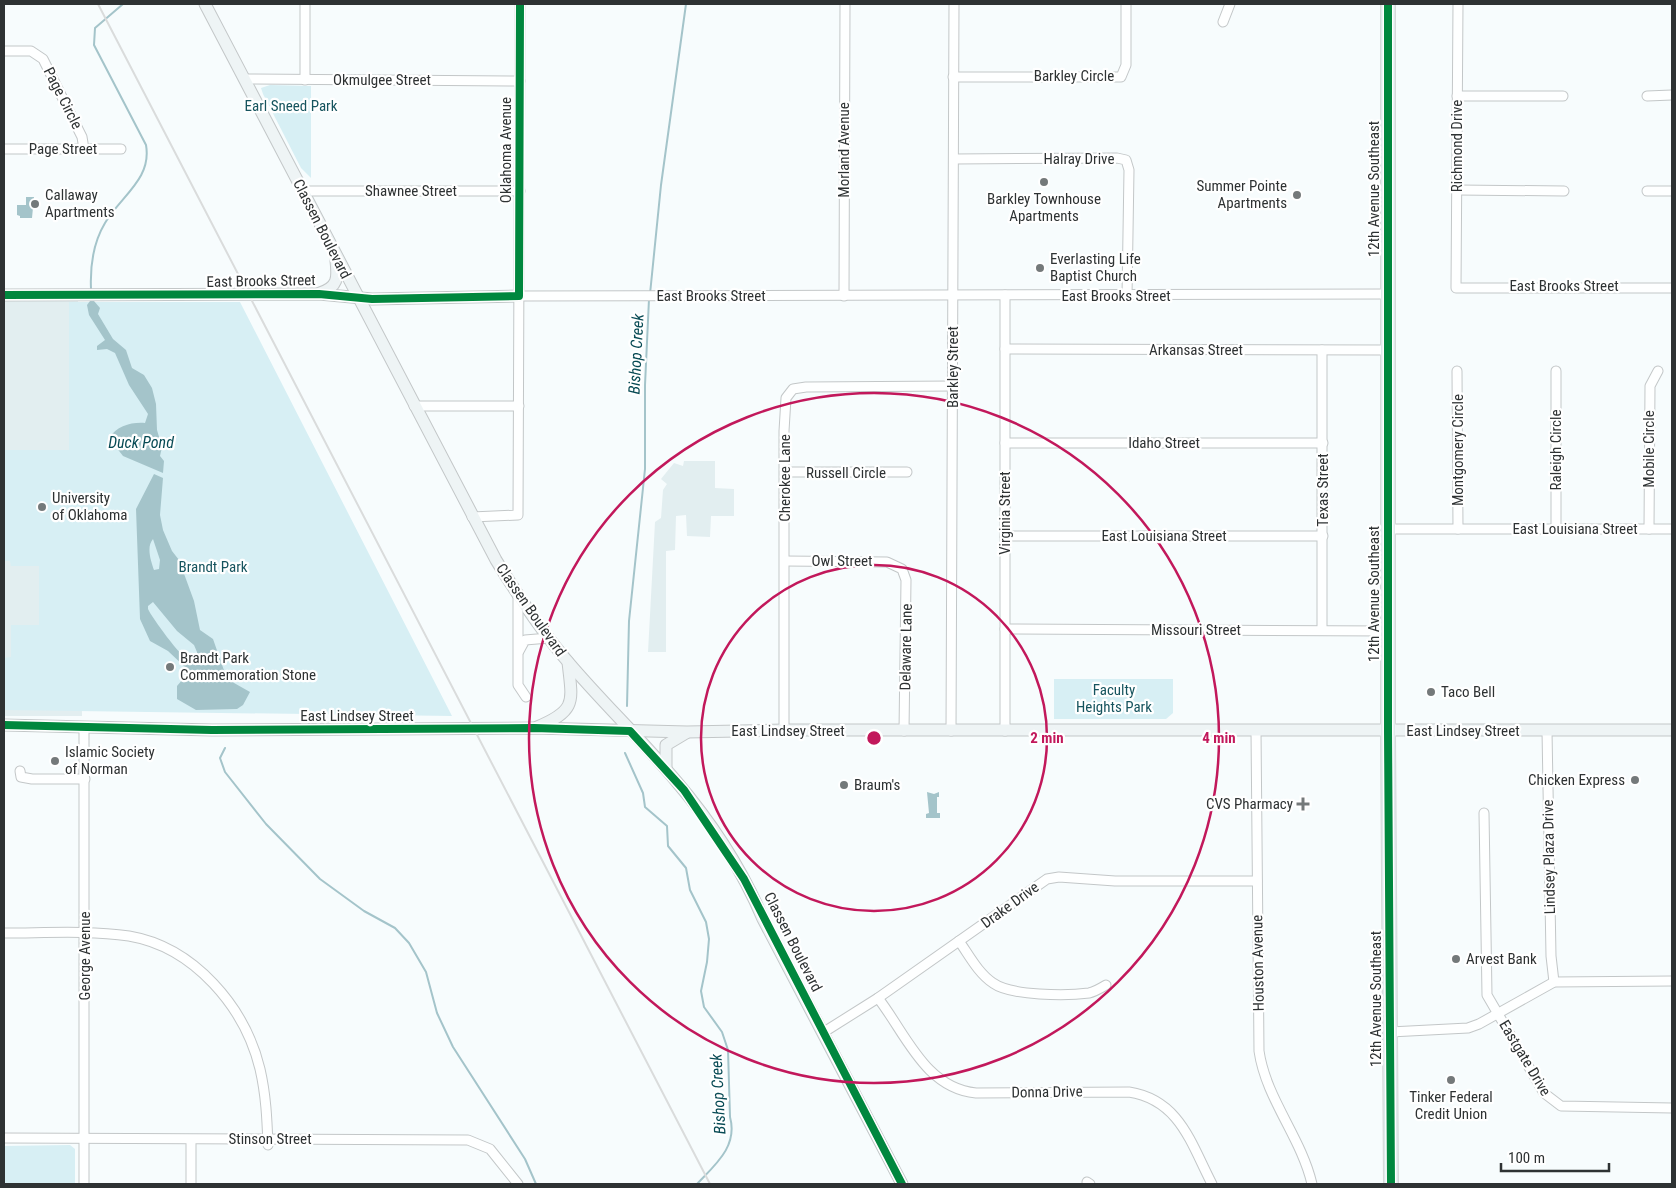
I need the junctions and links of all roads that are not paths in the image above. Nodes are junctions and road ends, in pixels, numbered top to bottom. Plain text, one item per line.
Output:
1 (205, 4) edge
2 (305, 4) edge
3 (520, 4) edge
4 (845, 4) edge
5 (954, 4) edge
6 (1126, 4) edge
7 (1230, 4) edge
8 (1388, 4) edge
9 (1458, 4) edge
10 (1223, 22) dead end
11 (4, 51) edge
12 (953, 77) junction
13 (245, 80) junction
14 (305, 80) junction
15 (520, 81) junction
16 (1672, 95) edge
17 (1457, 96) junction
18 (1563, 96) dead end
19 (1647, 96) dead end
20 (4, 149) edge
21 (84, 149) junction
22 (121, 149) dead end
23 (954, 159) junction
24 (1458, 190) junction
25 (302, 191) junction
26 (520, 191) junction
27 (1564, 191) dead end
28 (1647, 191) dead end
29 (1672, 191) edge
30 (335, 255) junction
31 (1456, 288) joint
32 (1672, 288) edge
33 (319, 294) junction
34 (1388, 294) junction
35 (4, 295) edge
36 (954, 295) junction
37 (1005, 295) junction
38 (519, 296) junction
39 (844, 296) junction
40 (1127, 296) junction
41 (357, 297) junction
42 (385, 298) junction
43 (370, 321) junction
44 (1005, 349) junction
45 (1322, 350) junction
46 (1387, 350) junction
47 (1457, 371) dead end
48 (1556, 371) dead end
49 (1658, 371) dead end
50 (953, 386) junction
51 (414, 406) junction
52 (519, 406) junction
53 (1005, 443) junction
54 (1323, 443) junction
55 (785, 472) junction
56 (906, 472) dead end
57 (472, 517) junction
58 (1388, 529) junction
59 (1458, 529) junction
60 (1556, 529) junction
61 (1649, 529) junction
62 (1672, 529) edge
63 (1005, 536) junction
64 (1323, 536) junction
65 (785, 561) junction
66 (898, 565) joint
67 (518, 596) junction
68 (1005, 629) junction
69 (1322, 630) junction
70 (1388, 631) junction
71 (549, 638) junction
72 (518, 654) junction
73 (568, 662) junction
74 (526, 697) dead end
75 (4, 725) edge
76 (84, 728) junction
77 (534, 728) junction
78 (4, 730) edge
79 (784, 730) junction
80 (1672, 730) edge
81 (630, 731) junction
82 (904, 731) junction
83 (952, 731) junction
84 (1005, 731) junction
85 (1256, 731) junction
86 (1388, 731) junction
87 (1547, 731) junction
88 (687, 732) junction
89 (666, 769) junction
90 (20, 771) dead end
91 (84, 778) junction
92 (1484, 813) dead end
93 (1257, 881) junction
94 (4, 933) edge
95 (85, 933) junction
96 (959, 941) junction
97 (1672, 981) edge
98 (1554, 982) junction
99 (1106, 985) dead end
100 (878, 998) junction
101 (1498, 1014) junction
102 (824, 1032) junction
103 (1390, 1032) junction
104 (1672, 1108) edge
105 (4, 1138) edge
106 (84, 1139) junction
107 (191, 1140) junction
108 (268, 1142) junction
109 (84, 1184) edge
110 (191, 1184) edge
111 (518, 1184) edge
112 (902, 1184) edge
113 (1212, 1184) edge
114 (1312, 1184) edge
115 (1391, 1184) edge

1 - 13 street, Classen Boulevard
2 - 14 street
3 - 15 street, Oklahoma Avenue
4 - 39 street, Morland Avenue
5 - 12 street, Barkley Street
6 - 12 street, Barkley Circle
7 - 10 street
8 - 34 main road, 12th Avenue Southeast
9 - 17 street, Richmond Drive
11 - 21 street, Page Circle
12 - 23 street, Barkley Street
13 - 14 street, Okmulgee Street
13 - 25 street, Classen Boulevard
14 - 15 street, Okmulgee Street
15 - 26 street, Oklahoma Avenue
16 - 19 street
17 - 18 street
17 - 24 street, Richmond Drive
20 - 21 street, Page Street
21 - 22 street, Page Street
23 - 36 street, Barkley Street
23 - 40 street, Halray Drive
24 - 27 street
24 - 31 street, Richmond Drive
25 - 26 street, Shawnee Street
25 - 30 street, Classen Boulevard
26 - 38 street, Oklahoma Avenue
28 - 29 street
30 - 33 street
30 - 41 street, Classen Boulevard
31 - 32 street, East Brooks Street
33 - 35 street, East Brooks Street
33 - 41 street, East Brooks Street
34 - 40 street, East Brooks Street
34 - 46 main road, 12th Avenue Southeast
36 - 37 street, East Brooks Street
36 - 39 street, East Brooks Street
36 - 50 street, Barkley Street
37 - 40 street, East Brooks Street
37 - 44 street, Virginia Street
38 - 39 street, East Brooks Street
38 - 42 street, East Brooks Street
38 - 52 street, Oklahoma Avenue
41 - 42 street, East Brooks Street
41 - 43 street, Classen Boulevard
42 - 43 street
43 - 51 street, Classen Boulevard
44 - 45 street, Arkansas Street
44 - 53 street, Virginia Street
45 - 46 street, Arkansas Street
45 - 54 street, Texas Street
46 - 58 main road, 12th Avenue Southeast
47 - 59 street, Montgomery Circle
48 - 60 street, Raleigh Circle
49 - 61 street, Mobile Circle
50 - 55 street, Cherokee Lane
50 - 83 street, Barkley Street
51 - 52 street
51 - 57 street, Classen Boulevard
52 - 57 street, Oklahoma Avenue
53 - 54 street, Idaho Street
53 - 63 street, Virginia Street
54 - 64 street, Texas Street
55 - 56 street, Russell Circle
55 - 65 street, Cherokee Lane
57 - 67 street, Classen Boulevard
58 - 59 street, East Louisiana Street
58 - 70 main road, 12th Avenue Southeast
59 - 60 street, East Louisiana Street
60 - 61 street, East Louisiana Street
61 - 62 street, East Louisiana Street
63 - 64 street, East Louisiana Street
63 - 68 street, Virginia Street
64 - 69 street, Texas Street
65 - 66 street, Owl Street
65 - 79 street, Cherokee Lane
66 - 82 street, Delaware Lane
67 - 71 street, Classen Boulevard
67 - 72 street
68 - 69 street, Missouri Street
68 - 84 street, Virginia Street
69 - 70 street, Missouri Street
70 - 86 main road, 12th Avenue Southeast
71 - 72 street
71 - 73 street, Classen Boulevard
72 - 74 street
73 - 77 street
73 - 81 street, Classen Boulevard
75 - 76 street, East Lindsey Street
76 - 77 street, East Lindsey Street
76 - 78 street, East Lindsey Street
76 - 91 street, George Avenue
77 - 81 street, East Lindsey Street
79 - 82 street, East Lindsey Street
79 - 88 street, East Lindsey Street
80 - 87 street, East Lindsey Street
81 - 88 street, East Lindsey Street
81 - 89 street, Classen Boulevard
82 - 83 street, East Lindsey Street
83 - 84 street, East Lindsey Street
84 - 85 street, East Lindsey Street
85 - 86 street, East Lindsey Street
85 - 93 street, Houston Avenue
86 - 87 street, East Lindsey Street
86 - 103 main road, 12th Avenue Southeast
87 - 98 street, Lindsey Plaza Drive
88 - 89 street
89 - 102 street, Classen Boulevard
90 - 91 street
91 - 95 street, George Avenue
92 - 101 street
93 - 96 street, Drake Drive
93 - 114 street, Houston Avenue
94 - 95 street
95 - 106 street, George Avenue
95 - 108 street
96 - 99 street
96 - 100 street, Drake Drive
97 - 98 street
98 - 101 street
100 - 102 street, Drake Drive
100 - 113 street, Donna Drive
101 - 103 street
101 - 104 street, Eastgate Drive
102 - 112 street, Classen Boulevard
103 - 115 main road, 12th Avenue Southeast
105 - 106 street, Stinson Street
106 - 107 street, Stinson Street
106 - 109 street, George Avenue
107 - 108 street, Stinson Street
107 - 110 street
108 - 111 street, Stinson Street

